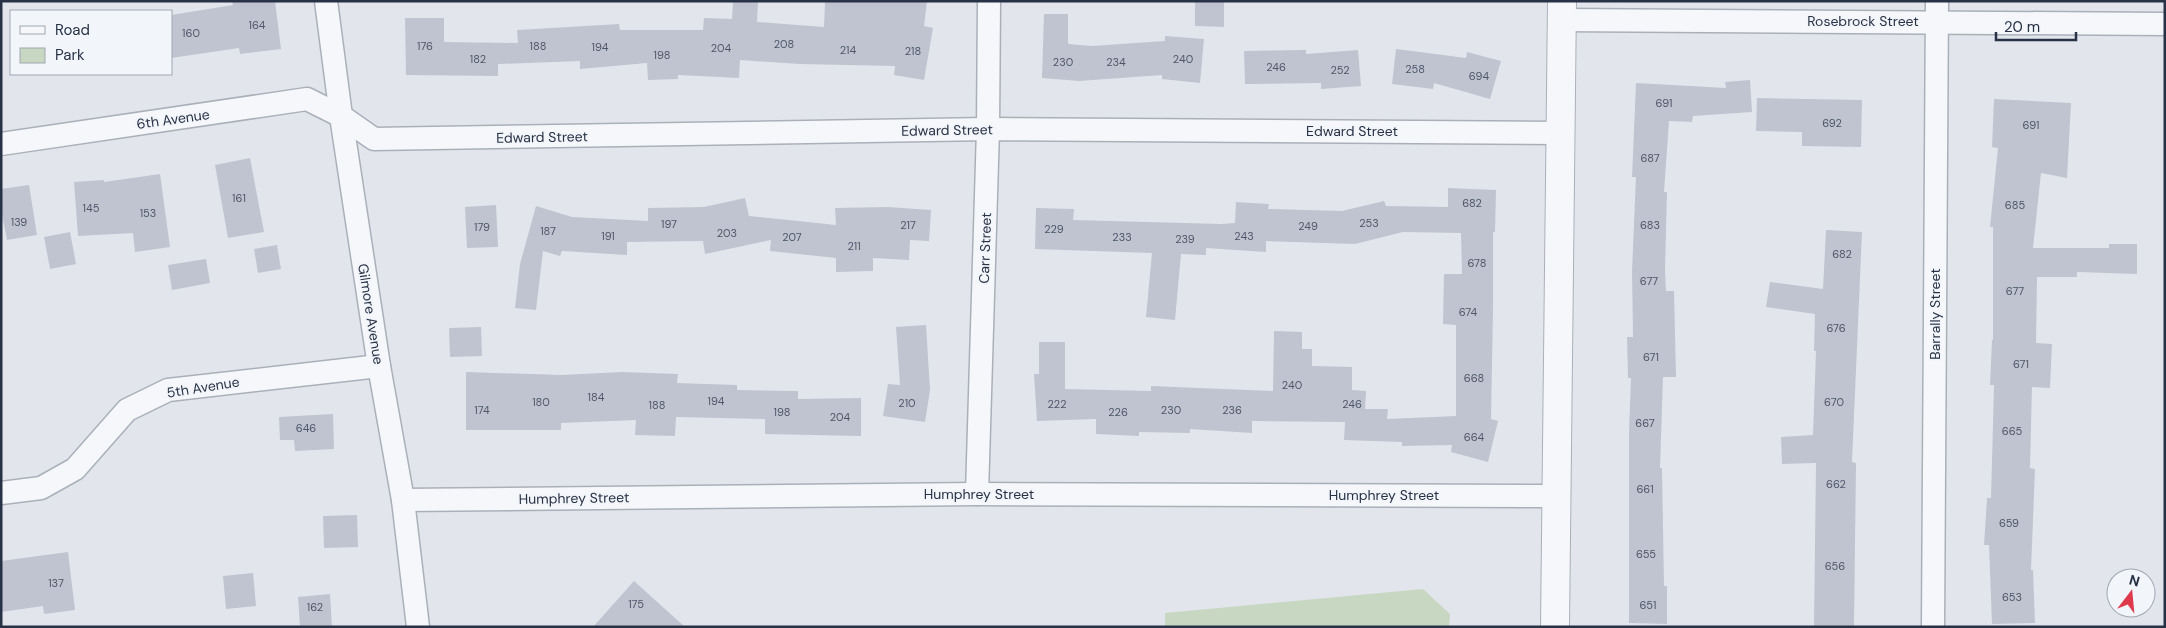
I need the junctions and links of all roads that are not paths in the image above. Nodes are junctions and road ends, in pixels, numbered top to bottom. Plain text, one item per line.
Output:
1 (326, 1) edge
2 (989, 1) edge
3 (1561, 11) edge
4 (1937, 12) edge
5 (2165, 24) edge
6 (340, 116) junction
7 (988, 129) junction
8 (1562, 133) junction
9 (1, 144) edge
10 (379, 366) junction
11 (1, 493) edge
12 (977, 494) junction
13 (1556, 496) junction
14 (403, 500) junction
15 (418, 627) edge
16 (1555, 627) edge
17 (1933, 627) edge

1 - 6 street, Gilmore Avenue
2 - 7 street, Carr Street
3 - 4 street, Rosebrock Street
3 - 8 street
4 - 5 street, Rosebrock Street
4 - 17 street, Barrally Street
6 - 7 street, Edward Street
6 - 9 street, 6th Avenue
6 - 10 street, Gilmore Avenue
7 - 8 street, Edward Street
7 - 12 street, Carr Street
8 - 13 street
10 - 11 street, 5th Avenue
10 - 14 street, Gilmore Avenue
12 - 13 street, Humphrey Street
12 - 14 street, Humphrey Street
13 - 16 street
14 - 15 street, Gilmore Avenue

